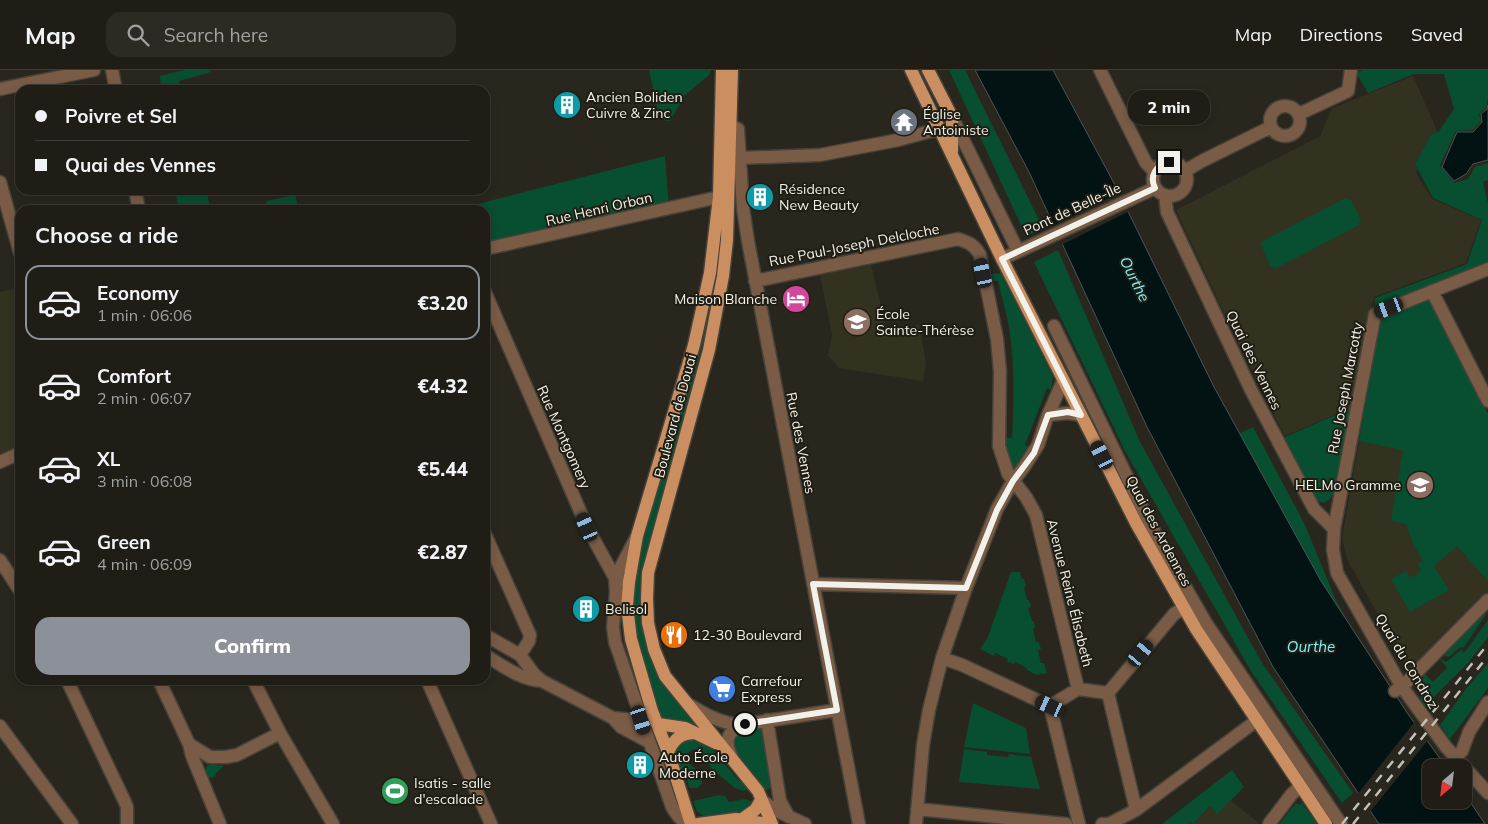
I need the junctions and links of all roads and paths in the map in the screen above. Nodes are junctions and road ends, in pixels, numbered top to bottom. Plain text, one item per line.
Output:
1 (94, 70) edge
2 (112, 70) edge
3 (722, 70) edge
4 (732, 70) edge
5 (911, 70) edge
6 (928, 70) edge
7 (1100, 70) edge
8 (1352, 70) edge
9 (20, 85) edge
10 (115, 85) edge
11 (15, 86) edge
12 (0, 89) edge
13 (1299, 114) junction
14 (952, 118) junction
15 (732, 126) junction
16 (1271, 127) junction
17 (939, 129) junction
18 (952, 156) junction
19 (739, 158) junction
20 (1154, 171) junction
21 (1185, 171) junction
22 (0, 182) edge
23 (1160, 192) junction
24 (719, 197) junction
25 (15, 235) edge
26 (958, 240) joint
27 (490, 249) edge
28 (1018, 251) junction
29 (1002, 259) junction
30 (1488, 269) edge
31 (755, 281) junction
32 (1432, 291) junction
33 (490, 304) edge
34 (1054, 326) dead end
35 (1064, 381) junction
36 (1488, 401) edge
37 (1048, 415) junction
38 (1081, 415) junction
39 (15, 455) edge
40 (0, 462) edge
41 (1013, 481) junction
42 (1334, 529) junction
43 (637, 536) junction
44 (490, 545) edge
45 (0, 560) edge
46 (615, 578) junction
47 (629, 582) junction
48 (15, 583) edge
49 (813, 584) junction
50 (966, 588) junction
51 (1488, 600) edge
52 (1184, 608) junction
53 (490, 638) edge
54 (520, 655) junction
55 (490, 658) edge
56 (942, 658) junction
57 (542, 681) junction
58 (69, 685) edge
59 (161, 685) edge
60 (256, 685) edge
61 (429, 685) edge
62 (1078, 689) junction
63 (1399, 689) junction
64 (1108, 693) junction
65 (1488, 702) edge
66 (686, 703) junction
67 (1050, 706) junction
68 (837, 710) junction
69 (613, 718) junction
70 (641, 720) junction
71 (767, 720) junction
72 (1256, 721) junction
73 (658, 724) junction
74 (740, 725) junction
75 (0, 726) edge
76 (280, 733) junction
77 (696, 733) junction
78 (648, 742) junction
79 (189, 744) junction
80 (722, 747) junction
81 (668, 752) junction
82 (210, 756) junction
83 (732, 758) junction
84 (1455, 758) junction
85 (200, 774) junction
86 (777, 784) junction
87 (1300, 786) junction
88 (1488, 793) edge
89 (760, 796) junction
90 (672, 808) junction
91 (917, 809) junction
92 (1136, 810) junction
93 (789, 817) junction
94 (741, 820) junction
95 (72, 824) edge
96 (127, 824) edge
97 (220, 824) edge
98 (333, 824) edge
99 (491, 824) edge
100 (670, 824) edge
101 (690, 824) edge
102 (698, 824) edge
103 (769, 824) edge
104 (772, 824) edge
105 (805, 824) edge
106 (858, 824) edge
107 (916, 824) edge
108 (1066, 824) edge
109 (1078, 824) edge
110 (1102, 824) edge
111 (1109, 824) edge
112 (1269, 824) edge
113 (1326, 824) edge
114 (1341, 824) edge

1 - 9 street
2 - 10 street
3 - 24 main road
4 - 15 main road, Rue des Vennes
5 - 17 main road, Quai des Ardennes
6 - 14 main road, Quai des Ardennes
7 - 20 street
8 - 13 street
11 - 12 street
13 - 16 street
13 - 16 street
14 - 18 main road, Quai des Ardennes
14 - 28 street, Quai des Ardennes
15 - 19 street, Rue des Vennes
15 - 66 main road, Boulevard de Douai
16 - 21 street
17 - 18 main road, Quai des Ardennes
17 - 19 street
18 - 29 main road, Quai des Ardennes
19 - 31 street, Rue des Vennes
20 - 21 street
20 - 23 street, Quai des Vennes
21 - 23 street
22 - 25 street
23 - 28 street, Pont de Belle-Île
23 - 42 street, Quai des Vennes
24 - 27 street, Rue Henri Orban
24 - 43 main road, Boulevard de Douai
26 - 31 street, Rue Paul-Joseph Delcloche
26 - 41 street, Avenue Reine Élisabeth
28 - 29 street, Pont de Belle-Île
29 - 35 main road, Quai des Ardennes
30 - 32 street, Rue Joseph Marcotty
31 - 49 street, Rue des Vennes
32 - 36 street
32 - 42 street, Rue Joseph Marcotty
33 - 46 street, Rue Montgomery
34 - 114 street, Quai des Ardennes
35 - 37 street
35 - 38 main road, Quai des Ardennes
37 - 38 street
37 - 41 street
38 - 52 main road, Quai des Ardennes
39 - 40 street
41 - 50 street
41 - 62 street, Avenue Reine Élisabeth
42 - 63 street, Quai du Condroz
43 - 46 street, Boulevard de Douai
43 - 47 main road, Boulevard de Douai
44 - 54 street
45 - 48 street
46 - 47 street
46 - 70 street, Boulevard de Douai
47 - 73 main road, Boulevard de Douai
49 - 50 street
49 - 68 street, Rue des Vennes
50 - 56 street
51 - 63 street
52 - 64 street
52 - 72 main road, Quai des Ardennes
53 - 54 street
54 - 57 street
55 - 57 street
56 - 67 street
56 - 91 street
57 - 69 street
58 - 96 street
59 - 79 street
60 - 76 street
61 - 99 street
62 - 64 street, Avenue Reine Élisabeth
62 - 67 street, Avenue Reine Élisabeth
63 - 84 street, Quai du Condroz
64 - 92 street
65 - 84 street
66 - 74 street, Boulevard de Douai
66 - 80 main road, Boulevard de Douai
67 - 109 street
68 - 71 street
68 - 106 street, Rue des Vennes
69 - 70 street
69 - 78 street
70 - 73 street
70 - 78 street, Boulevard de Douai
71 - 74 street
71 - 86 street
72 - 87 main road, Quai des Ardennes
72 - 92 street
73 - 77 main road
73 - 81 main road, Boulevard de Douai
74 - 83 street
75 - 95 street
76 - 82 street
76 - 98 street
77 - 80 main road
77 - 81 main road
78 - 90 street, Boulevard de Douai
79 - 82 street
79 - 85 street
80 - 83 main road, Boulevard de Douai
81 - 101 main road, Boulevard de Douai
82 - 85 street
83 - 89 main road, Boulevard de Douai
84 - 88 street, Quai du Condroz
85 - 97 street
86 - 89 street
86 - 93 street
87 - 112 street
87 - 113 main road, Quai des Ardennes
89 - 93 street
89 - 94 main road
89 - 104 main road, Boulevard de Douai
90 - 100 street
90 - 101 street
91 - 107 street
91 - 108 street
92 - 111 street
93 - 105 street
94 - 102 main road
94 - 103 main road
110 - 111 street

